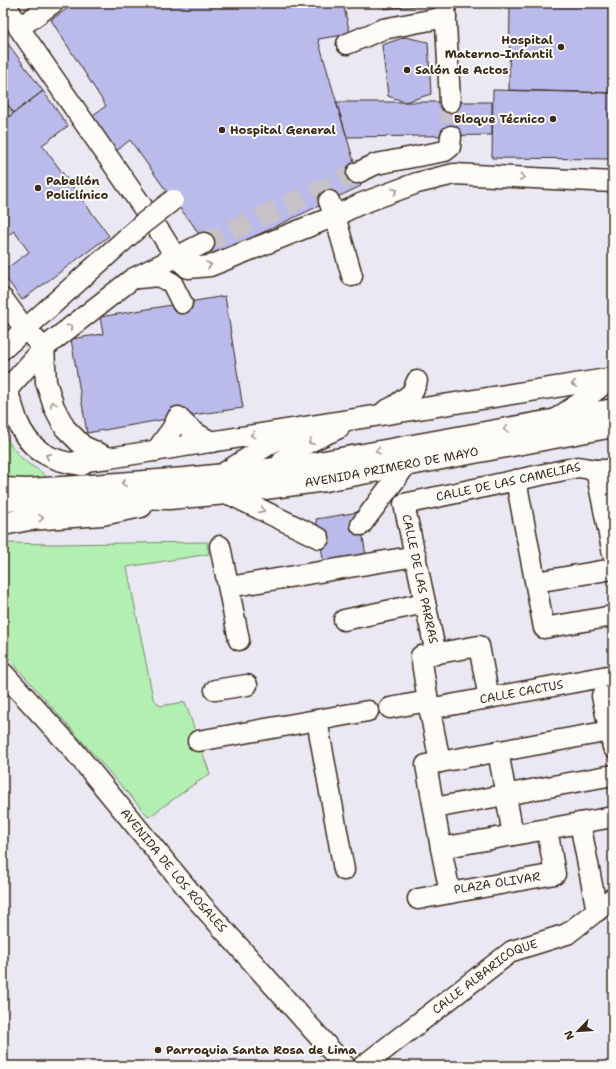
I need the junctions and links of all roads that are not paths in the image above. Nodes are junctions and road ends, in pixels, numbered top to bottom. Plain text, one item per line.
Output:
1 (9, 3) edge
2 (53, 3) edge
3 (445, 10) edge
4 (19, 28) junction
5 (347, 44) dead end
6 (450, 102) tunnel mouth
7 (451, 136) tunnel mouth
8 (376, 164) junction
9 (357, 173) tunnel mouth
10 (613, 182) edge
11 (174, 200) dead end
12 (360, 204) junction
13 (332, 208) junction
14 (204, 243) tunnel mouth
15 (175, 256) junction
16 (352, 276) dead end
17 (132, 278) junction
18 (3, 299) edge
19 (182, 303) dead end
20 (25, 329) junction
21 (44, 348) junction
22 (3, 349) edge
23 (612, 378) edge
24 (4, 389) edge
25 (450, 404) junction
26 (613, 409) edge
27 (367, 417) junction
28 (552, 420) junction
29 (613, 426) edge
30 (293, 429) junction
31 (212, 442) junction
32 (509, 445) junction
33 (156, 451) junction
34 (109, 458) junction
35 (69, 464) junction
36 (406, 464) junction
37 (604, 470) edge
38 (286, 476) junction
39 (516, 480) junction
40 (216, 481) junction
41 (3, 488) edge
42 (178, 498) junction
43 (3, 499) edge
44 (404, 504) joint
45 (3, 524) edge
46 (361, 525) dead end
47 (319, 538) dead end
48 (220, 546) dead end
49 (613, 554) edge
50 (416, 556) junction
51 (613, 569) edge
52 (536, 582) junction
53 (229, 587) junction
54 (425, 603) junction
55 (613, 616) edge
56 (344, 620) dead end
57 (239, 640) dead end
58 (428, 655) junction
59 (3, 673) edge
60 (613, 675) edge
61 (247, 685) dead end
62 (215, 690) dead end
63 (602, 696) dead end
64 (489, 698) junction
65 (428, 705) junction
66 (390, 708) dead end
67 (368, 711) dead end
68 (317, 720) junction
69 (611, 739) edge
70 (198, 741) dead end
71 (498, 752) junction
72 (440, 762) junction
73 (613, 775) edge
74 (506, 794) junction
75 (434, 808) junction
76 (613, 817) edge
77 (580, 823) junction
78 (547, 829) junction
79 (513, 835) junction
80 (441, 848) junction
81 (344, 870) dead end
82 (450, 893) junction
83 (613, 898) edge
84 (418, 899) dead end
85 (597, 911) junction
86 (345, 1066) edge
87 (363, 1066) edge

1 - 4 street
2 - 4 street
3 - 5 street
3 - 6 street
4 - 15 street
7 - 8 street
8 - 9 street
8 - 12 street
12 -> 10 street
11 - 20 street, bridge
12 - 13 street
15 -> 13 street
13 - 16 street
14 - 15 street
15 - 17 street
17 - 19 street
21 -> 17 street
18 - 20 street
20 - 21 street
20 - 22 street
21 - 24 street
34 -> 21 street
23 -> 25 street
23 - 28 street
35 -> 24 street
25 - 27 street
25 - 27 street
26 - 28 street
27 - 30 street
27 -> 38 street
28 - 32 street
28 -> 38 street
29 - 32 main road, AVENIDA PRIMERO DE MAYO
30 -> 31 street
30 - 40 street
31 - 33 street
31 - 33 street
32 - 36 main road, AVENIDA PRIMERO DE MAYO
33 - 34 street
34 - 35 street
35 - 40 street
36 - 38 main road, AVENIDA PRIMERO DE MAYO
36 - 46 street
37 - 39 street, CALLE DE LAS CAMELIAS
37 - 49 street
38 - 40 street
38 - 40 main road, AVENIDA PRIMERO DE MAYO
39 - 44 street, CALLE DE LAS CAMELIAS
39 - 52 street
40 -> 41 street
40 - 42 main road, AVENIDA PRIMERO DE MAYO
40 -> 47 street
42 - 43 main road, AVENIDA PRIMERO DE MAYO
45 -> 42 main road, AVENIDA PRIMERO DE MAYO
44 - 50 street, CALLE DE LAS PARRAS
48 - 53 street
50 - 53 street
50 - 54 street, CALLE DE LAS PARRAS
51 - 52 street
52 - 55 street
53 - 57 street
54 - 56 street
54 - 58 street, CALLE DE LAS PARRAS
58 - 64 street
58 - 65 street, CALLE DE LAS PARRAS
59 - 86 street, AVENIDA DE LOS ROSALES
60 - 64 street, CALLE CACTUS
61 - 62 street
63 - 69 street
64 - 65 street, CALLE CACTUS
65 - 66 street, CALLE CACTUS
65 - 72 street, CALLE DE LAS PARRAS
67 - 68 street
68 - 70 street
68 - 81 street
69 - 71 street
71 - 72 street
71 - 74 street
72 - 75 street, PLAZA OLIVAR
73 - 74 street
74 - 75 street
74 - 79 street
75 - 80 street, PLAZA OLIVAR
76 - 77 street
77 - 78 street
77 - 85 street
78 - 79 street
78 - 82 street, PLAZA OLIVAR
79 - 80 street
80 - 82 street, PLAZA OLIVAR
82 - 84 street
83 - 85 street, CALLE ALBARICOQUE
85 - 87 street, CALLE ALBARICOQUE

